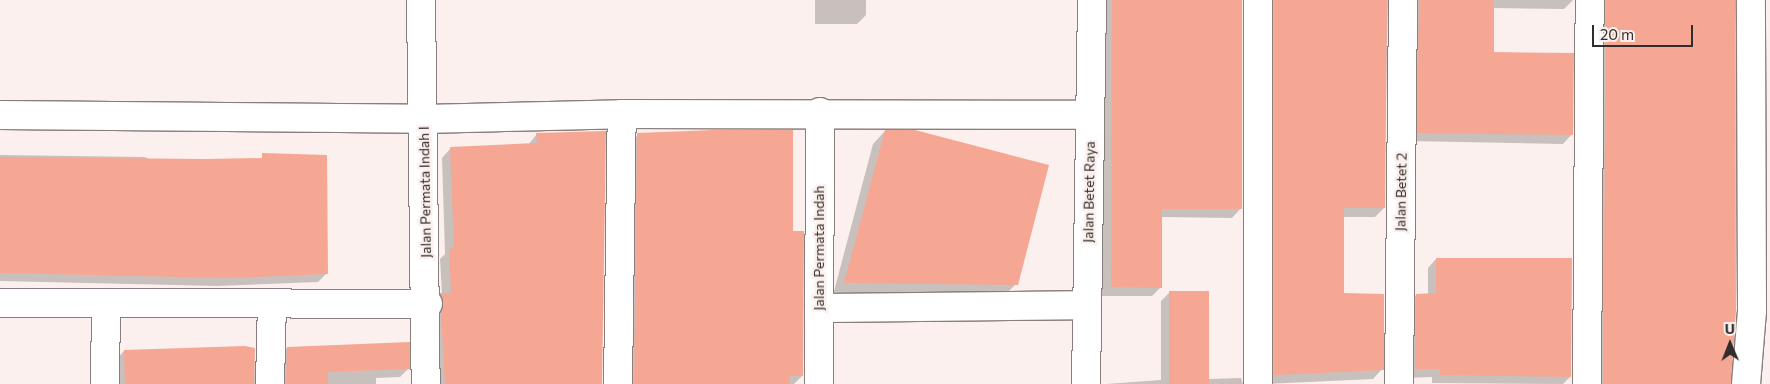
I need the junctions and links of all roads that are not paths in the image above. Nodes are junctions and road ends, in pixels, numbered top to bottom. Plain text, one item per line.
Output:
1 (421, 0) edge
2 (1092, 0) edge
3 (1258, 0) edge
4 (1404, 0) edge
5 (1590, 0) edge
6 (1752, 0) edge
7 (820, 112) junction
8 (622, 114) junction
9 (0, 115) edge
10 (1090, 115) junction
11 (424, 119) junction
12 (0, 302) edge
13 (106, 303) junction
14 (272, 303) junction
15 (428, 304) junction
16 (1087, 305) junction
17 (819, 308) junction
18 (105, 384) edge
19 (270, 384) edge
20 (426, 384) edge
21 (618, 384) edge
22 (819, 384) edge
23 (1086, 384) edge
24 (1258, 384) edge
25 (1399, 384) edge
26 (1587, 384) edge
27 (1746, 384) edge

1 - 11 street, Jalan Permata Indah I
2 - 10 street, Jalan Betet Raya
3 - 24 street
4 - 25 street, Jalan Betet 2
5 - 26 street
6 - 27 street
7 - 8 street
7 - 10 street
7 - 17 street, Jalan Permata Indah
8 - 11 street
8 - 21 street
9 - 11 street
10 - 16 street, Jalan Betet Raya
11 - 15 street, Jalan Permata Indah I
12 - 13 street
13 - 14 street
13 - 18 street
14 - 15 street
14 - 19 street
15 - 20 street, Jalan Permata Indah I
16 - 17 street
16 - 23 street, Jalan Betet Raya
17 - 22 street, Jalan Permata Indah

